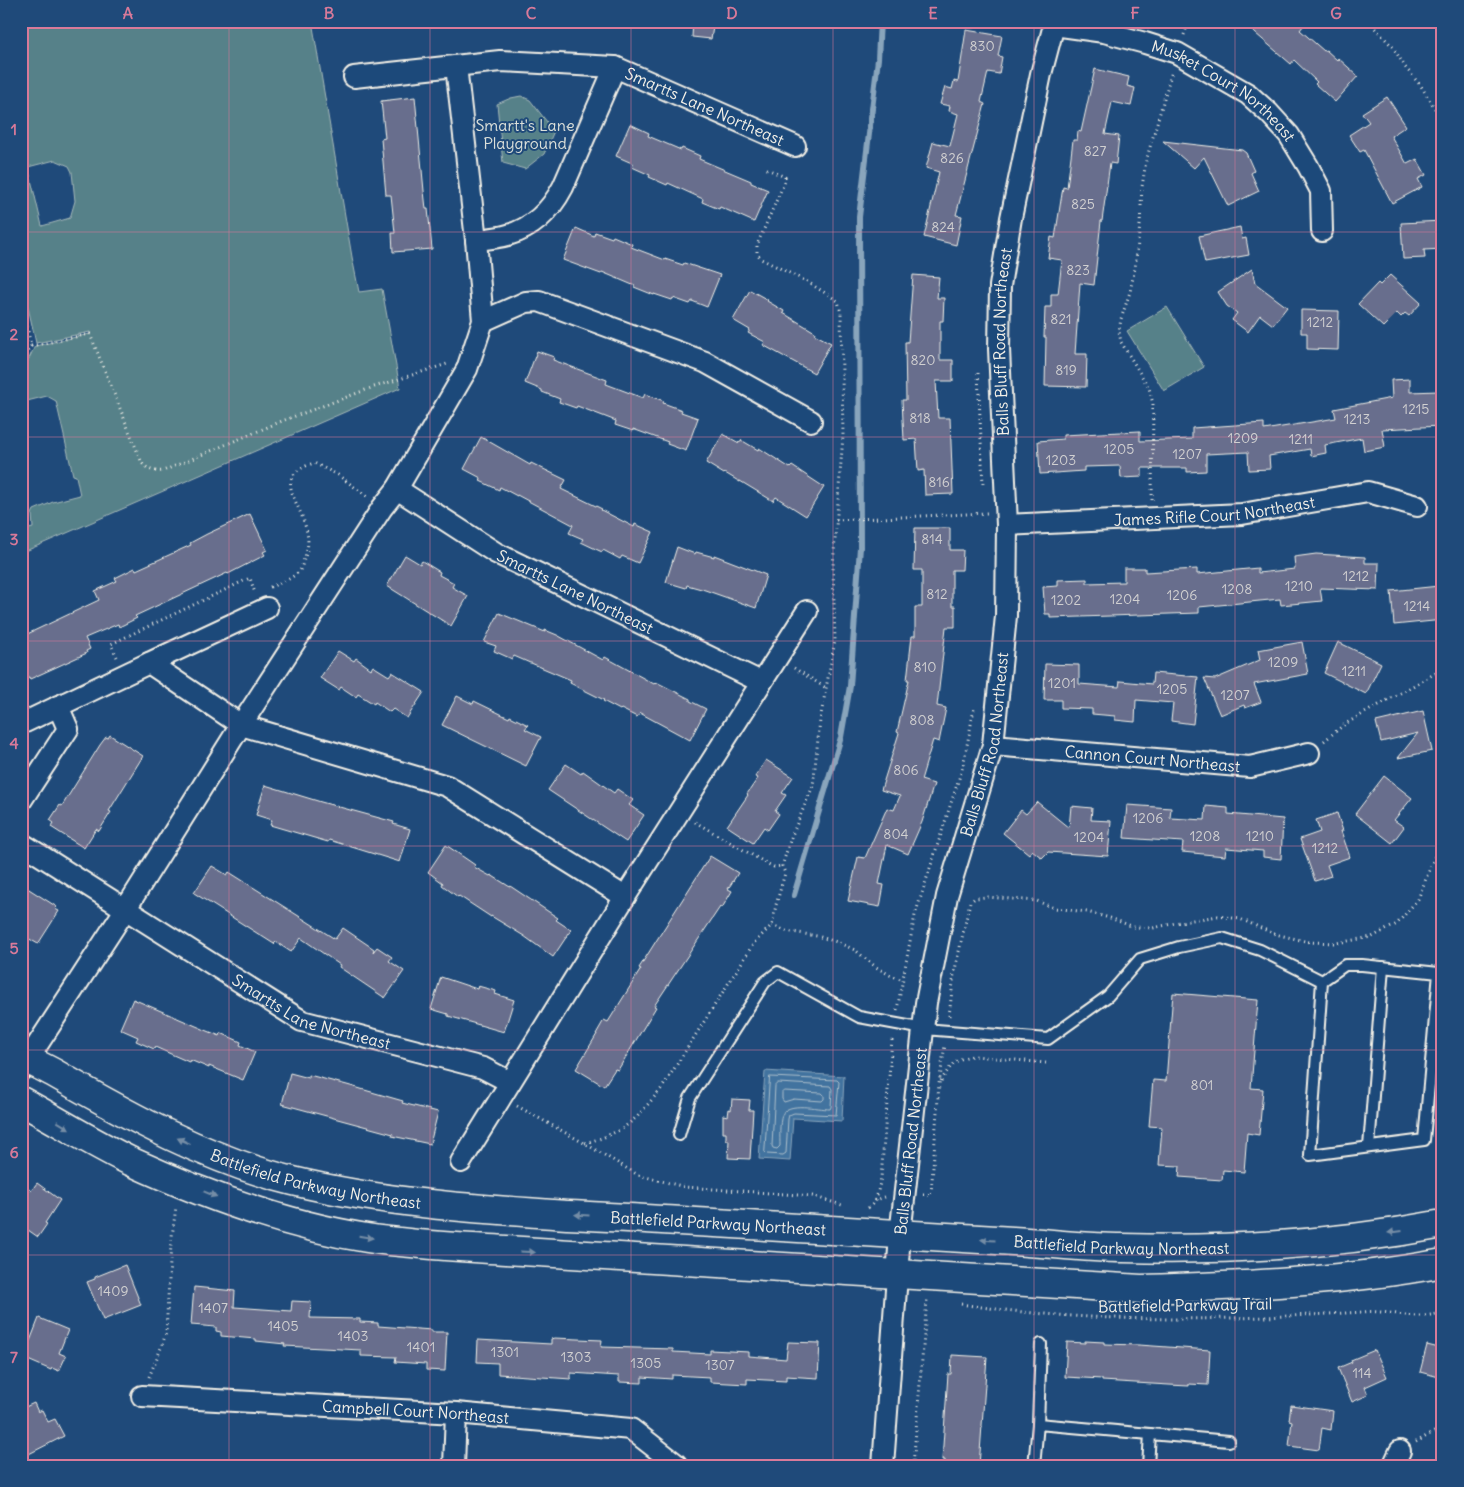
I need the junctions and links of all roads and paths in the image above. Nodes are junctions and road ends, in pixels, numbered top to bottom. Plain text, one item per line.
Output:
1 (1189, 21) edge
2 (1368, 21) edge
3 (1054, 23) edge
4 (1177, 53) junction
5 (456, 66) junction
6 (615, 67) junction
7 (354, 77) dead end
8 (1443, 122) edge
9 (795, 146) dead end
10 (1322, 232) dead end
11 (476, 240) junction
12 (21, 297) edge
13 (483, 321) junction
14 (31, 346) junction
15 (21, 363) edge
16 (467, 369) junction
17 (978, 369) dead end
18 (811, 421) dead end
19 (983, 484) dead end
20 (397, 489) junction
21 (1417, 506) dead end
22 (382, 508) junction
23 (984, 513) junction
24 (1150, 519) junction
25 (836, 520) dead end
26 (1007, 520) junction
27 (985, 523) dead end
28 (262, 597) junction
29 (807, 611) dead end
30 (777, 657) junction
31 (120, 661) dead end
32 (149, 663) junction
33 (1443, 669) edge
34 (761, 682) junction
35 (826, 688) dead end
36 (976, 701) dead end
37 (58, 706) junction
38 (21, 724) edge
39 (241, 724) junction
40 (993, 745) junction
41 (1309, 752) joint
42 (21, 801) edge
43 (679, 813) junction
44 (21, 843) edge
45 (782, 866) dead end
46 (625, 897) junction
47 (125, 910) junction
48 (772, 925) dead end
49 (1384, 967) junction
50 (904, 980) junction
51 (1322, 981) junction
52 (894, 1024) junction
53 (924, 1029) junction
54 (23, 1062) edge
55 (1046, 1063) dead end
56 (510, 1082) junction
57 (939, 1084) dead end
58 (21, 1101) edge
59 (679, 1134) dead end
60 (1369, 1147) junction
61 (461, 1162) dead end
62 (876, 1200) dead end
63 (176, 1204) dead end
64 (1443, 1224) edge
65 (900, 1235) junction
66 (1443, 1263) edge
67 (897, 1274) junction
68 (927, 1300) dead end
69 (954, 1303) dead end
70 (1443, 1313) edge
71 (1042, 1344) dead end
72 (142, 1396) joint
73 (456, 1413) junction
74 (1038, 1424) junction
75 (1443, 1427) edge
76 (1150, 1434) junction
77 (1229, 1441) dead end
78 (1396, 1458) edge
79 (676, 1464) dead end
80 (454, 1466) edge
81 (883, 1466) edge
82 (913, 1466) edge
83 (1034, 1466) edge
84 (1148, 1466) edge

1 - 4 path
2 - 8 path
3 - 4 street, Musket Court Northeast
3 - 26 street, Balls Bluff Road Northeast
4 - 10 street, Musket Court Northeast
4 - 24 path
5 - 6 street, Smartts Lane Northeast
5 - 7 street, Smartts Lane Northeast
5 - 11 street
6 - 9 street, Smartts Lane Northeast
6 - 11 street, Smartts Lane Northeast
11 - 13 street
12 - 14 path
13 - 16 street
13 - 18 street
14 - 15 path
14 - 16 path
16 - 20 street
17 - 19 path
20 - 22 street
20 - 34 street, Smartts Lane Northeast
21 - 24 street, James Rifle Court Northeast
22 - 28 path
22 - 39 street
23 - 25 path
23 - 26 path
23 - 27 path
24 - 26 street, James Rifle Court Northeast
26 - 40 street, Balls Bluff Road Northeast
28 - 31 path
28 - 32 street
29 - 30 street
30 - 34 street
30 - 35 path
32 - 37 street
32 - 39 street
33 - 41 path
34 - 43 street
36 - 50 path
37 - 38 street
37 - 42 street
39 - 46 street
39 - 47 street
40 - 41 street, Cannon Court Northeast
40 - 53 street, Balls Bluff Road Northeast
43 - 45 path
43 - 46 street
44 - 47 street, Smartts Lane Northeast
46 - 56 street
47 - 54 street
47 - 56 street, Smartts Lane Northeast
48 - 50 path
49 - 51 lane
49 - 60 lane
49 - 60 lane
50 - 52 path
51 - 53 lane
51 - 60 lane
52 - 53 lane
52 - 59 lane
52 - 62 path
53 - 65 street, Balls Bluff Road Northeast
65 -> 54 main road, Battlefield Parkway Northeast
55 - 57 path
56 - 61 street
58 -> 67 main road
63 - 72 path
64 -> 65 main road, Battlefield Parkway Northeast
65 - 67 street, Balls Bluff Road Northeast
66 - 67 main road
67 - 81 street, Balls Bluff Road Northeast
68 - 82 path
69 - 70 path, Battlefield Parkway Trail
71 - 74 lane
72 - 73 street, Campbell Court Northeast
73 - 79 street, Campbell Court Northeast
73 - 80 street
74 - 76 lane
74 - 83 lane
75 - 78 path
76 - 77 lane
76 - 84 lane

